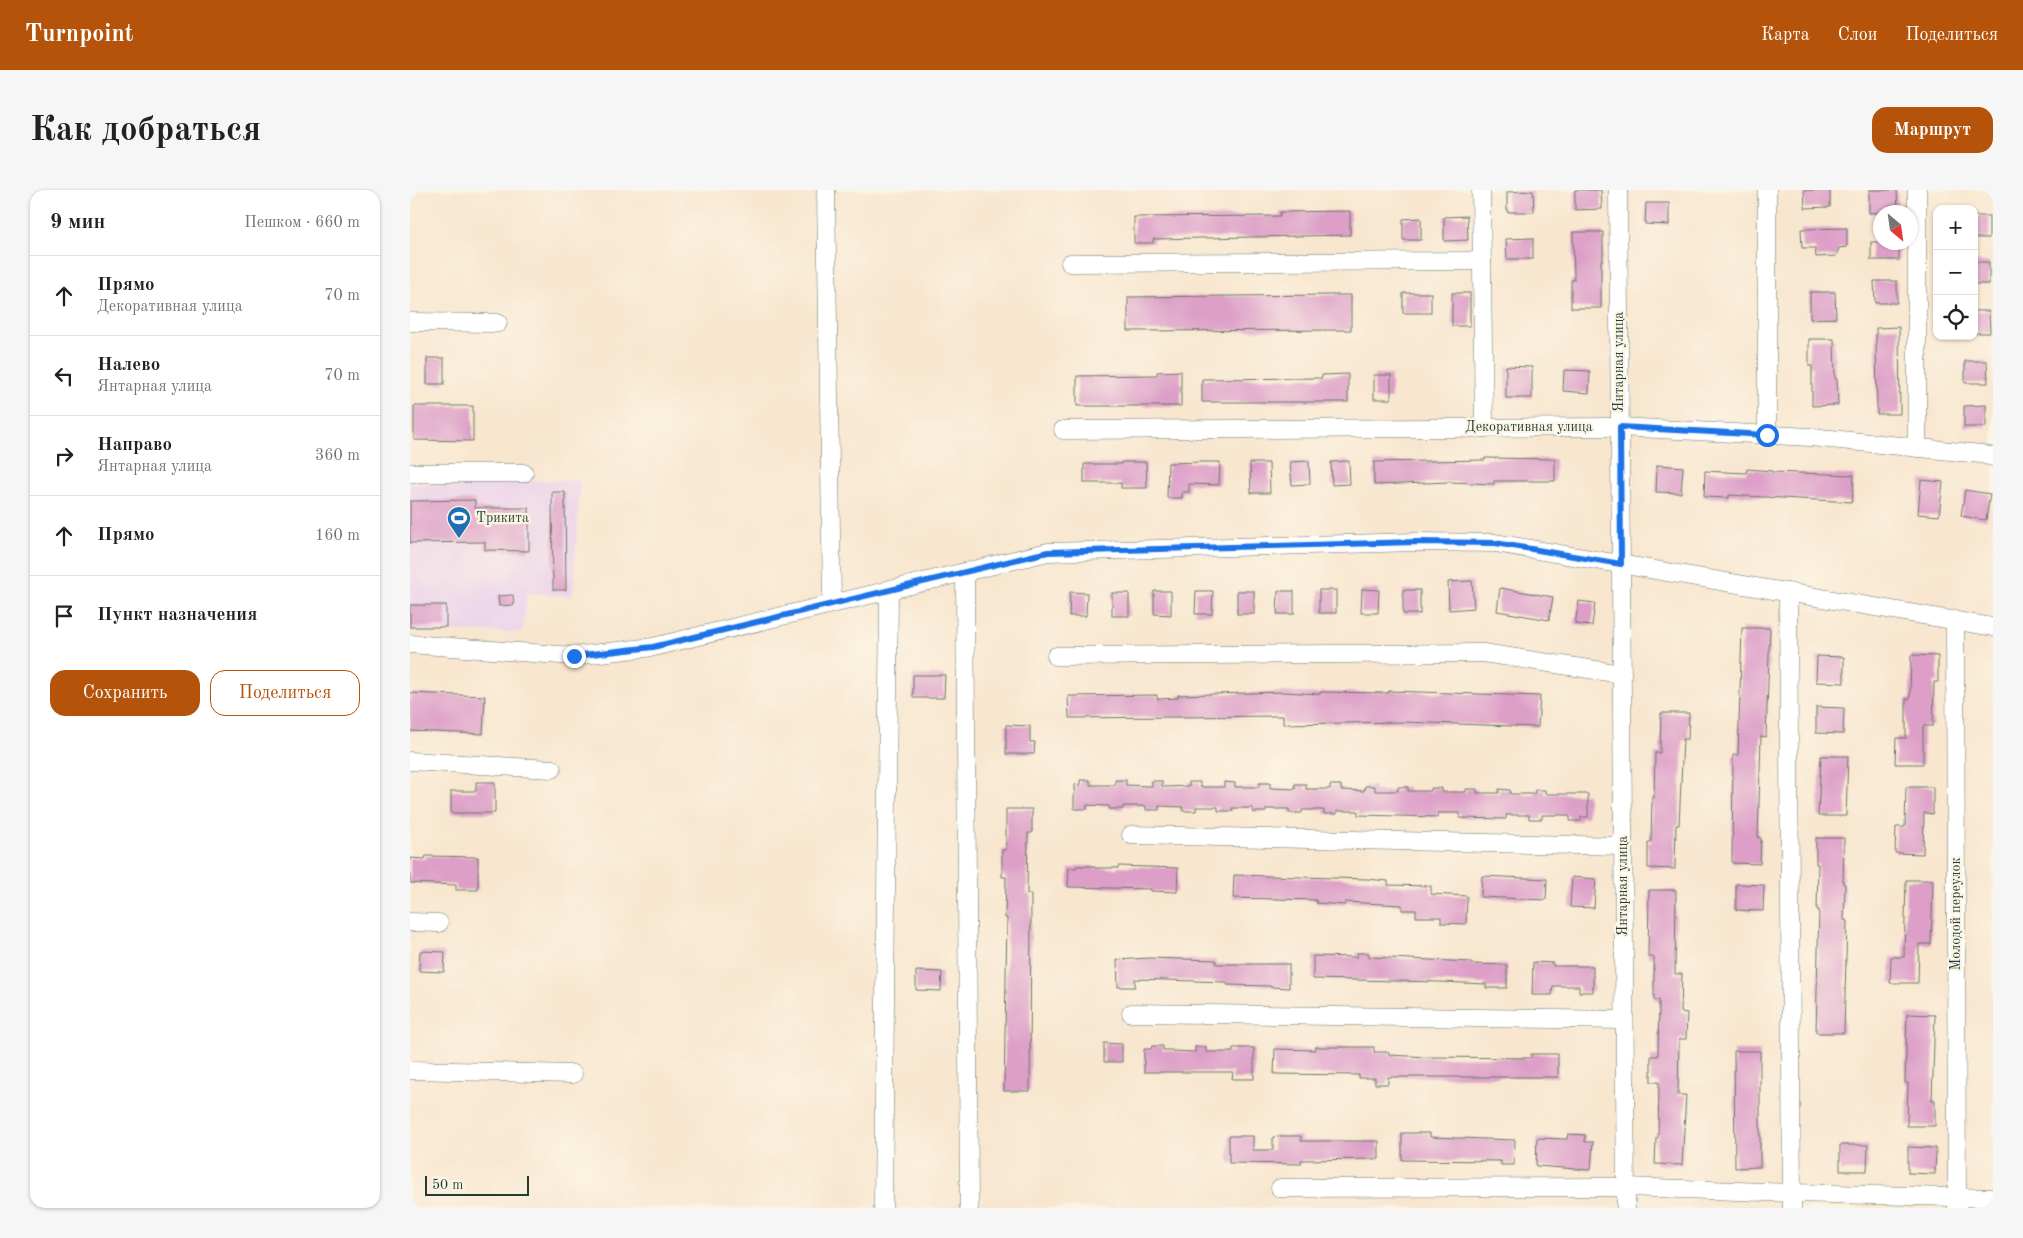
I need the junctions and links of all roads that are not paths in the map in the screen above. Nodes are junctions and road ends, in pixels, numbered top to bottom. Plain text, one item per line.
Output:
1 (826, 190) edge
2 (1481, 190) edge
3 (1618, 190) edge
4 (1767, 190) edge
5 (1918, 190) edge
6 (1482, 261) junction
7 (1070, 263) dead end
8 (410, 322) edge
9 (498, 323) dead end
10 (1620, 427) junction
11 (1484, 428) junction
12 (1063, 430) dead end
13 (1767, 435) junction
14 (1917, 448) junction
15 (1993, 457) edge
16 (410, 472) edge
17 (524, 473) dead end
18 (1621, 564) junction
19 (965, 572) junction
20 (889, 589) junction
21 (1788, 592) junction
22 (832, 604) junction
23 (1955, 620) junction
24 (1993, 627) edge
25 (410, 644) edge
26 (1056, 656) dead end
27 (1622, 674) junction
28 (410, 761) edge
29 (552, 769) dead end
30 (1131, 835) dead end
31 (1623, 846) junction
32 (410, 922) edge
33 (439, 923) dead end
34 (1132, 1013) dead end
35 (1624, 1020) junction
36 (410, 1070) edge
37 (573, 1074) dead end
38 (1626, 1187) junction
39 (1280, 1188) dead end
40 (1993, 1198) edge
41 (1792, 1201) edge
42 (1956, 1203) edge
43 (883, 1208) edge
44 (969, 1208) edge
45 (1626, 1208) edge

1 - 22 street
2 - 6 street
3 - 10 street, Янтарная улица
4 - 13 street
5 - 14 street
6 - 7 street
6 - 11 street
8 - 9 street
10 - 11 street, Декоративная улица
10 - 13 street, Декоративная улица
10 - 18 street, Янтарная улица
11 - 12 street, Декоративная улица
13 - 14 street, Декоративная улица
14 - 15 street, Декоративная улица
16 - 17 street
18 - 19 street
18 - 21 street
18 - 27 street, Янтарная улица
19 - 20 street
19 - 44 street
20 - 22 street
20 - 43 street
21 - 23 street
21 - 41 street
22 - 25 street
23 - 24 street
23 - 42 street, Молодой переулок
26 - 27 street
27 - 31 street, Янтарная улица
28 - 29 street
30 - 31 street
31 - 35 street, Янтарная улица
32 - 33 street
34 - 35 street
35 - 38 street, Янтарная улица
36 - 37 street
38 - 39 street
38 - 41 street
38 - 45 street, Янтарная улица
40 - 42 street
41 - 42 street

